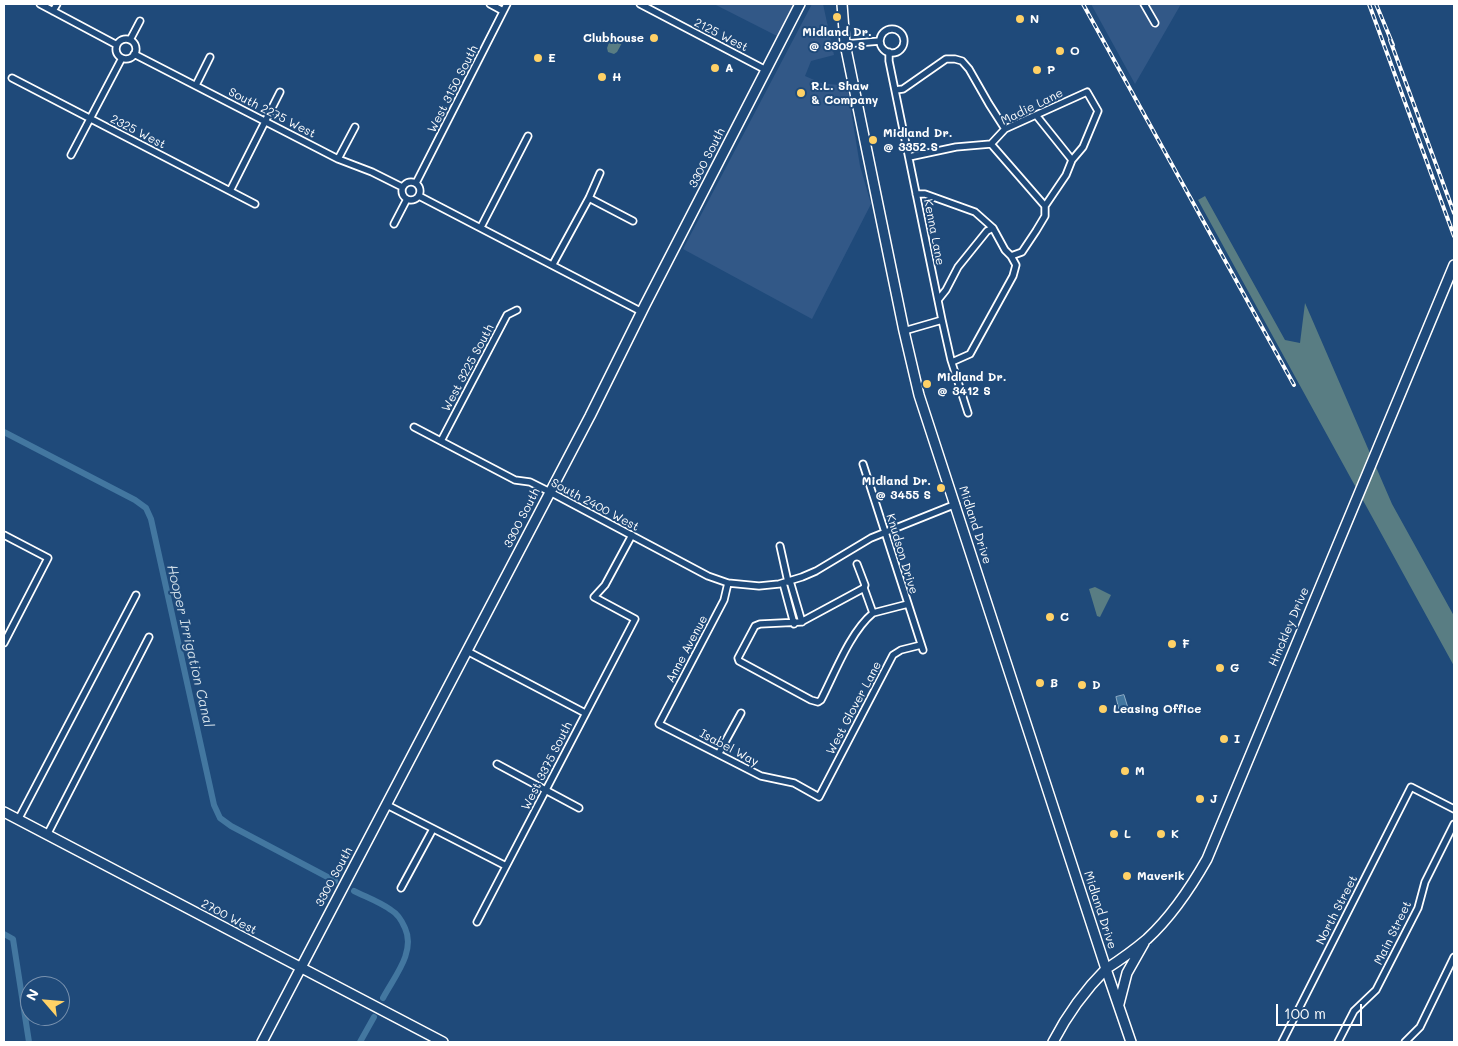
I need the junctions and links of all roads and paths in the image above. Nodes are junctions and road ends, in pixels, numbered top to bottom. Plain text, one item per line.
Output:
1 (40, 4) edge
2 (57, 4) edge
3 (490, 4) edge
4 (507, 4) edge
5 (640, 4) edge
6 (800, 4) edge
7 (842, 4) edge
8 (1144, 4) edge
9 (53, 11) junction
10 (504, 11) junction
11 (140, 21) dead end
12 (1155, 23) dead end
13 (130, 40) junction
14 (880, 41) junction
15 (845, 44) junction
16 (117, 45) junction
17 (889, 52) junction
18 (134, 54) junction
19 (122, 58) junction
20 (210, 58) dead end
21 (766, 70) junction
22 (12, 78) dead end
23 (196, 85) junction
24 (895, 90) junction
25 (280, 92) dead end
26 (1036, 115) junction
27 (90, 118) junction
28 (266, 121) junction
29 (355, 127) dead end
30 (1005, 129) junction
31 (528, 136) dead end
32 (991, 144) junction
33 (71, 155) dead end
34 (909, 157) junction
35 (338, 158) junction
36 (1072, 160) junction
37 (600, 173) dead end
38 (416, 183) junction
39 (402, 187) junction
40 (230, 191) junction
41 (916, 194) junction
42 (419, 196) junction
43 (589, 198) junction
44 (407, 199) junction
45 (255, 204) dead end
46 (1045, 206) junction
47 (633, 221) dead end
48 (394, 224) dead end
49 (481, 227) junction
50 (993, 228) junction
51 (1011, 256) junction
52 (553, 264) junction
53 (1454, 265) edge
54 (938, 300) junction
55 (517, 310) dead end
56 (642, 312) junction
57 (942, 320) junction
58 (904, 331) junction
59 (952, 362) junction
60 (968, 413) dead end
61 (414, 427) dead end
62 (441, 441) junction
63 (863, 464) dead end
64 (550, 492) junction
65 (956, 504) junction
66 (884, 532) junction
67 (4, 535) edge
68 (632, 535) junction
69 (780, 546) dead end
70 (857, 564) dead end
71 (787, 582) junction
72 (728, 583) junction
73 (864, 588) junction
74 (136, 596) dead end
75 (908, 604) junction
76 (873, 614) junction
77 (802, 622) junction
78 (794, 624) junction
79 (149, 637) dead end
80 (4, 643) edge
81 (922, 647) joint
82 (467, 651) junction
83 (741, 713) dead end
84 (585, 714) junction
85 (660, 724) joint
86 (719, 753) junction
87 (497, 764) dead end
88 (546, 790) junction
89 (819, 797) joint
90 (387, 805) junction
91 (580, 808) dead end
92 (1454, 809) edge
93 (4, 812) edge
94 (18, 820) junction
95 (1454, 824) edge
96 (433, 829) junction
97 (47, 835) junction
98 (506, 866) junction
99 (401, 888) dead end
100 (477, 922) dead end
101 (1146, 940) junction
102 (1454, 957) edge
103 (300, 968) junction
104 (1106, 970) junction
105 (1118, 1006) junction
106 (262, 1042) edge
107 (444, 1042) edge
108 (1053, 1042) edge
109 (1131, 1042) edge
110 (1282, 1042) edge
111 (1338, 1042) edge
112 (1405, 1042) edge

1 - 9 street
2 - 9 street
3 - 10 street
4 - 10 street, West 3150 South
5 - 21 street, 2125 West
6 - 21 main road, 3300 South
7 - 15 main road, Midland Drive
8 - 12 street
9 - 16 street
10 - 38 street, West 3150 South
11 - 13 street
13 - 16 street
13 - 18 street
14 - 15 street
14 - 17 street
14 - 17 street
15 - 58 main road, Midland Drive
16 - 19 street
17 - 24 street, Kenna Lane
18 - 19 street
18 - 23 street, South 2275 West
19 - 27 street
20 - 23 street
21 - 56 main road, 3300 South
22 - 27 street, 2325 West
23 - 28 street, South 2275 West
24 - 30 street
24 - 34 street, Kenna Lane
25 - 28 street
26 - 30 street, Madie Lane
26 - 36 street
26 - 36 street, Madie Lane
27 - 33 street
27 - 40 street, 2325 West
28 - 35 street, South 2275 West
28 - 40 street
29 - 35 street
30 - 32 street, Madie Lane
31 - 49 street
32 - 34 street
32 - 46 street
34 - 41 street, Kenna Lane
35 - 39 street, South 2275 West
36 - 46 street
37 - 43 street
38 - 39 street
38 - 42 street
39 - 44 street
40 - 45 street, 2325 West
41 - 50 street
41 - 54 street, Kenna Lane
42 - 44 street
42 - 49 street
43 - 47 street
43 - 52 street
44 - 48 street
46 - 51 street
49 - 52 street
50 - 51 street
50 - 54 street
51 - 59 street
52 - 56 street
53 - 101 main road, Hinckley Drive
54 - 57 street, Kenna Lane
55 - 62 street, West 3225 South
56 - 64 main road, 3300 South
57 - 58 street
57 - 59 street, Kenna Lane
58 - 65 main road, Midland Drive
59 - 60 street, Kenna Lane
61 - 62 street, South 2400 West
62 - 64 street, South 2400 West
63 - 66 street, Knudson Drive
64 - 68 street, South 2400 West
64 - 82 main road, 3300 South
65 - 66 street, South 2400 West
65 - 104 main road, Midland Drive
66 - 71 street, South 2400 West
66 - 75 street, Knudson Drive
67 - 80 street
68 - 72 street, South 2400 West
68 - 84 street, West 3375 South
69 - 71 street
70 - 73 street
71 - 72 street, South 2400 West
71 - 77 street
71 - 78 street
72 - 85 street, Anne Avenue
73 - 76 street
73 - 77 street
74 - 94 street
75 - 76 street
75 - 81 street, Knudson Drive
76 - 78 street
77 - 78 street
79 - 97 street
81 - 89 street, West Glover Lane
82 - 84 street
82 - 90 main road, 3300 South
83 - 86 street
84 - 88 street, West 3375 South
85 - 86 street, Isabel Way
86 - 89 street, Isabel Way
87 - 88 street
88 - 91 street
88 - 98 street, West 3375 South
90 - 96 street
90 - 103 main road, 3300 South
92 - 110 street, North Street
93 - 94 main road, 2700 West
94 - 97 main road, 2700 West
95 - 111 street, Main Street
96 - 98 street
96 - 99 street
97 - 103 main road, 2700 West
98 - 100 street, West 3375 South
101 - 104 main road, Hinckley Drive
101 - 105 main road
102 - 112 street
103 - 106 main road, 3300 South
103 - 107 main road, 2700 West
104 - 105 main road, Midland Drive
104 - 108 main road, Hinckley Drive
105 - 109 main road, Midland Drive

